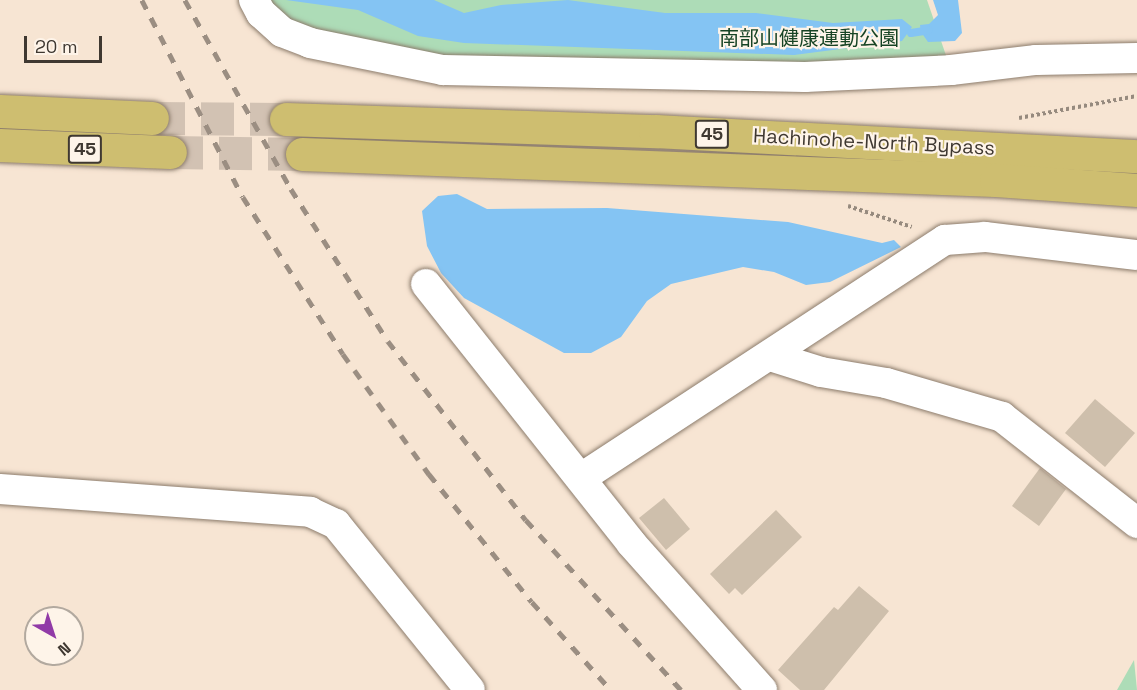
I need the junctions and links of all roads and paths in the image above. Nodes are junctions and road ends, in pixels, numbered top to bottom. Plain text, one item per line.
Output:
1 (254, 0) edge
2 (1137, 58) edge
3 (1137, 96) edge
4 (0, 111) edge
5 (152, 117) tunnel mouth
6 (286, 119) tunnel mouth
7 (1014, 120) dead end
8 (0, 145) edge
9 (170, 152) tunnel mouth
10 (302, 154) tunnel mouth
11 (1137, 156) edge
12 (1137, 190) edge
13 (840, 201) dead end
14 (945, 240) junction
15 (1137, 255) edge
16 (426, 284) dead end
17 (770, 356) junction
18 (581, 478) junction
19 (0, 489) edge
20 (1137, 523) edge
21 (470, 690) edge
22 (762, 690) edge

1 - 2 street
3 - 7 path
4 - 5 highway, 45
6 - 11 highway, Hachinohe-North Bypass / 45
8 - 9 highway, 45
10 - 12 highway, Hachinohe-North Bypass / 45
13 - 14 path
14 - 15 street
14 - 17 street
16 - 18 street
17 - 18 street
17 - 20 street
18 - 22 street
19 - 21 street

